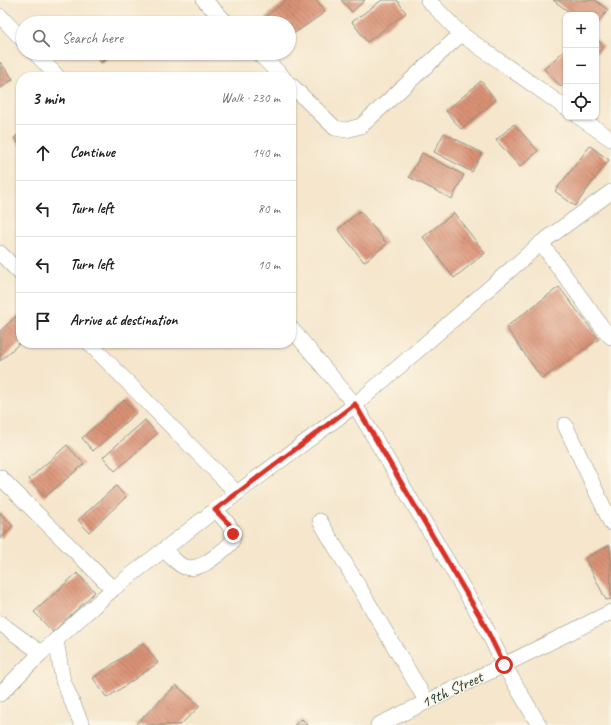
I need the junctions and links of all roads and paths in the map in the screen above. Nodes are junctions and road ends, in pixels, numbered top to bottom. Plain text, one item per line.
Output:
1 (204, 0) edge
2 (428, 0) edge
3 (0, 16) edge
4 (220, 16) edge
5 (16, 33) edge
6 (461, 34) junction
7 (42, 60) edge
8 (265, 60) edge
9 (53, 72) edge
10 (277, 72) edge
11 (296, 90) edge
12 (563, 106) edge
13 (583, 120) edge
14 (611, 139) edge
15 (611, 192) edge
16 (541, 243) junction
17 (0, 253) edge
18 (16, 269) edge
19 (296, 334) edge
20 (611, 337) edge
21 (94, 348) edge
22 (355, 404) junction
23 (565, 425) dead end
24 (0, 478) edge
25 (237, 493) junction
26 (215, 510) junction
27 (320, 520) dead end
28 (611, 524) edge
29 (164, 550) junction
30 (113, 589) junction
31 (611, 612) edge
32 (0, 623) edge
33 (56, 640) junction
34 (41, 653) junction
35 (504, 665) junction
36 (0, 694) edge
37 (427, 702) junction
38 (82, 725) edge
39 (378, 725) edge
40 (538, 725) edge

1 - 4 street
2 - 6 street
3 - 5 street
6 - 11 street
6 - 12 street
7 - 9 street
8 - 10 street
13 - 14 street
15 - 16 street
16 - 20 street
16 - 22 street
17 - 18 street
19 - 22 street
21 - 25 street
22 - 25 street
22 - 35 street
23 - 28 street
24 - 30 street
25 - 26 street
26 - 29 street
26 - 29 street
27 - 37 street
29 - 30 street
30 - 33 street
31 - 35 street, 19th Street
32 - 34 street
33 - 34 street
33 - 38 street
34 - 36 street
35 - 37 street, 19th Street
35 - 40 street
37 - 39 street, 19th Street

